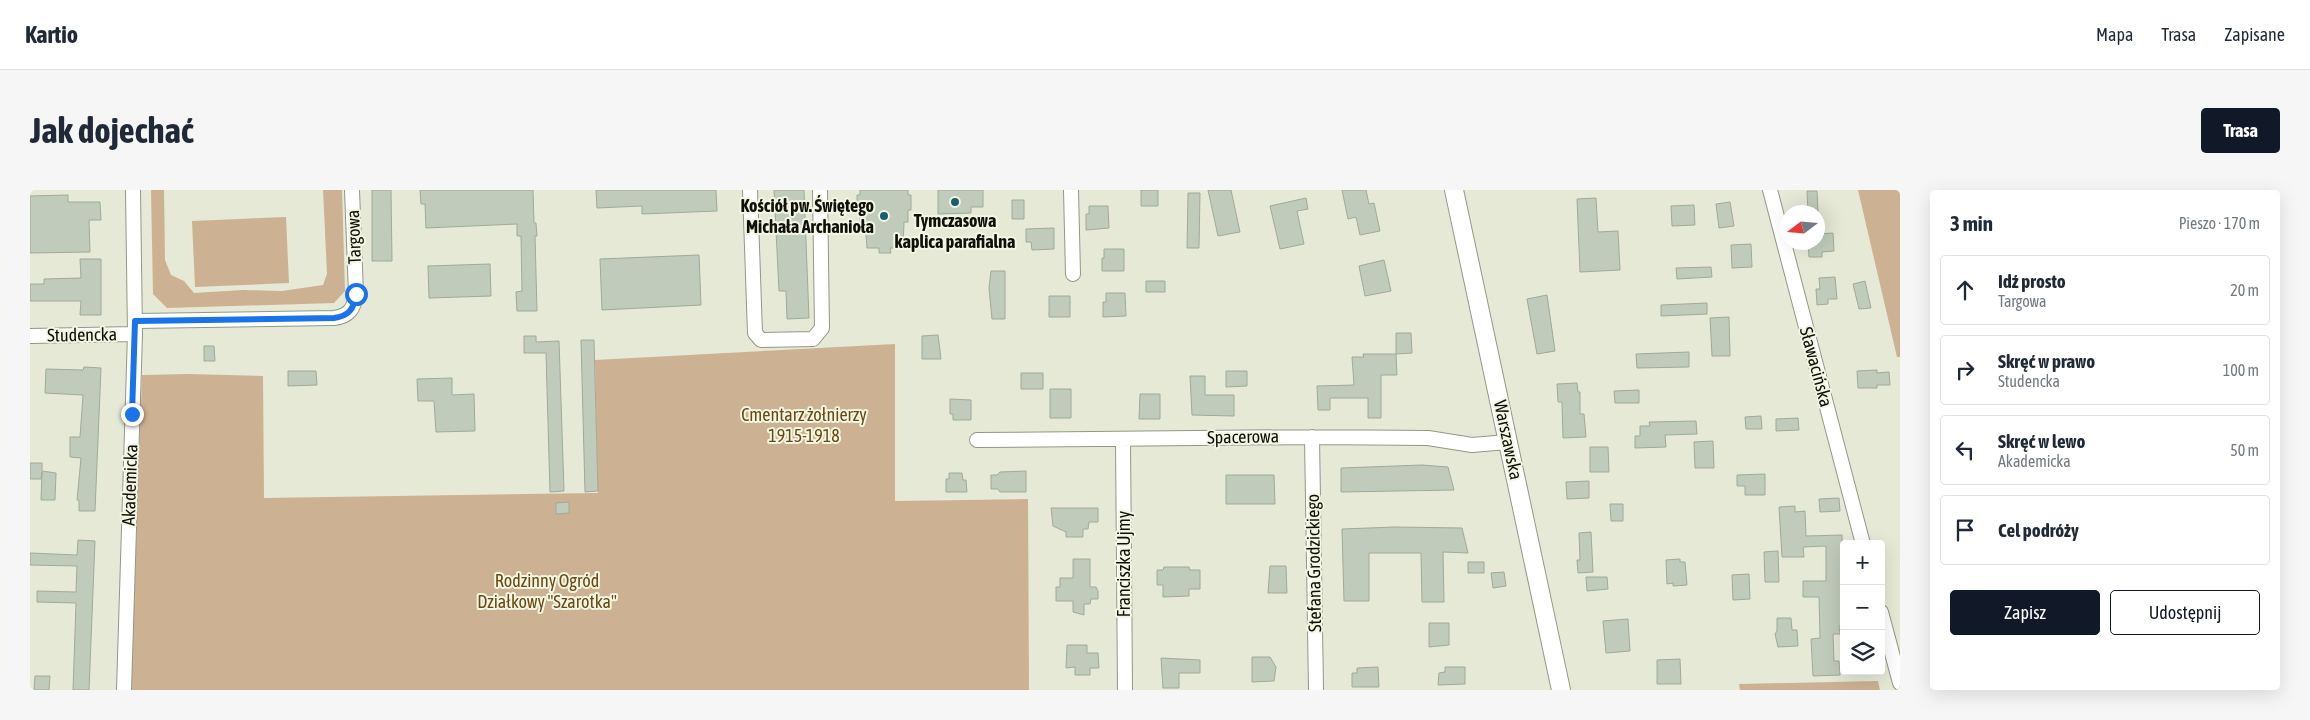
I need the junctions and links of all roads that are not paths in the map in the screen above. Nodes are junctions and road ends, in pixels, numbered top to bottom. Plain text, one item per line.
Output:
1 (133, 190) edge
2 (352, 190) edge
3 (750, 190) edge
4 (820, 190) edge
5 (1071, 190) edge
6 (1454, 190) edge
7 (1770, 190) edge
8 (1073, 274) dead end
9 (350, 312) joint
10 (135, 328) junction
11 (30, 336) edge
12 (1312, 437) junction
13 (1123, 439) junction
14 (977, 440) dead end
15 (1508, 442) junction
16 (1862, 540) edge
17 (1885, 627) edge
18 (1900, 683) edge
19 (124, 690) edge
20 (1125, 690) edge
21 (1316, 690) edge
22 (1561, 690) edge

1 - 10 street, Akademicka
2 - 9 street, Targowa
3 - 4 street
5 - 8 street
6 - 15 street, Warszawska
7 - 16 street, Sławacińska
9 - 10 street, Studencka
10 - 11 street, Studencka
10 - 19 street, Akademicka
12 - 13 street, Spacerowa
12 - 15 street, Spacerowa
12 - 21 street, Stefana Grodzickiego
13 - 14 street, Spacerowa
13 - 20 street, Franciszka Ujmy
15 - 22 street, Warszawska
17 - 18 street

